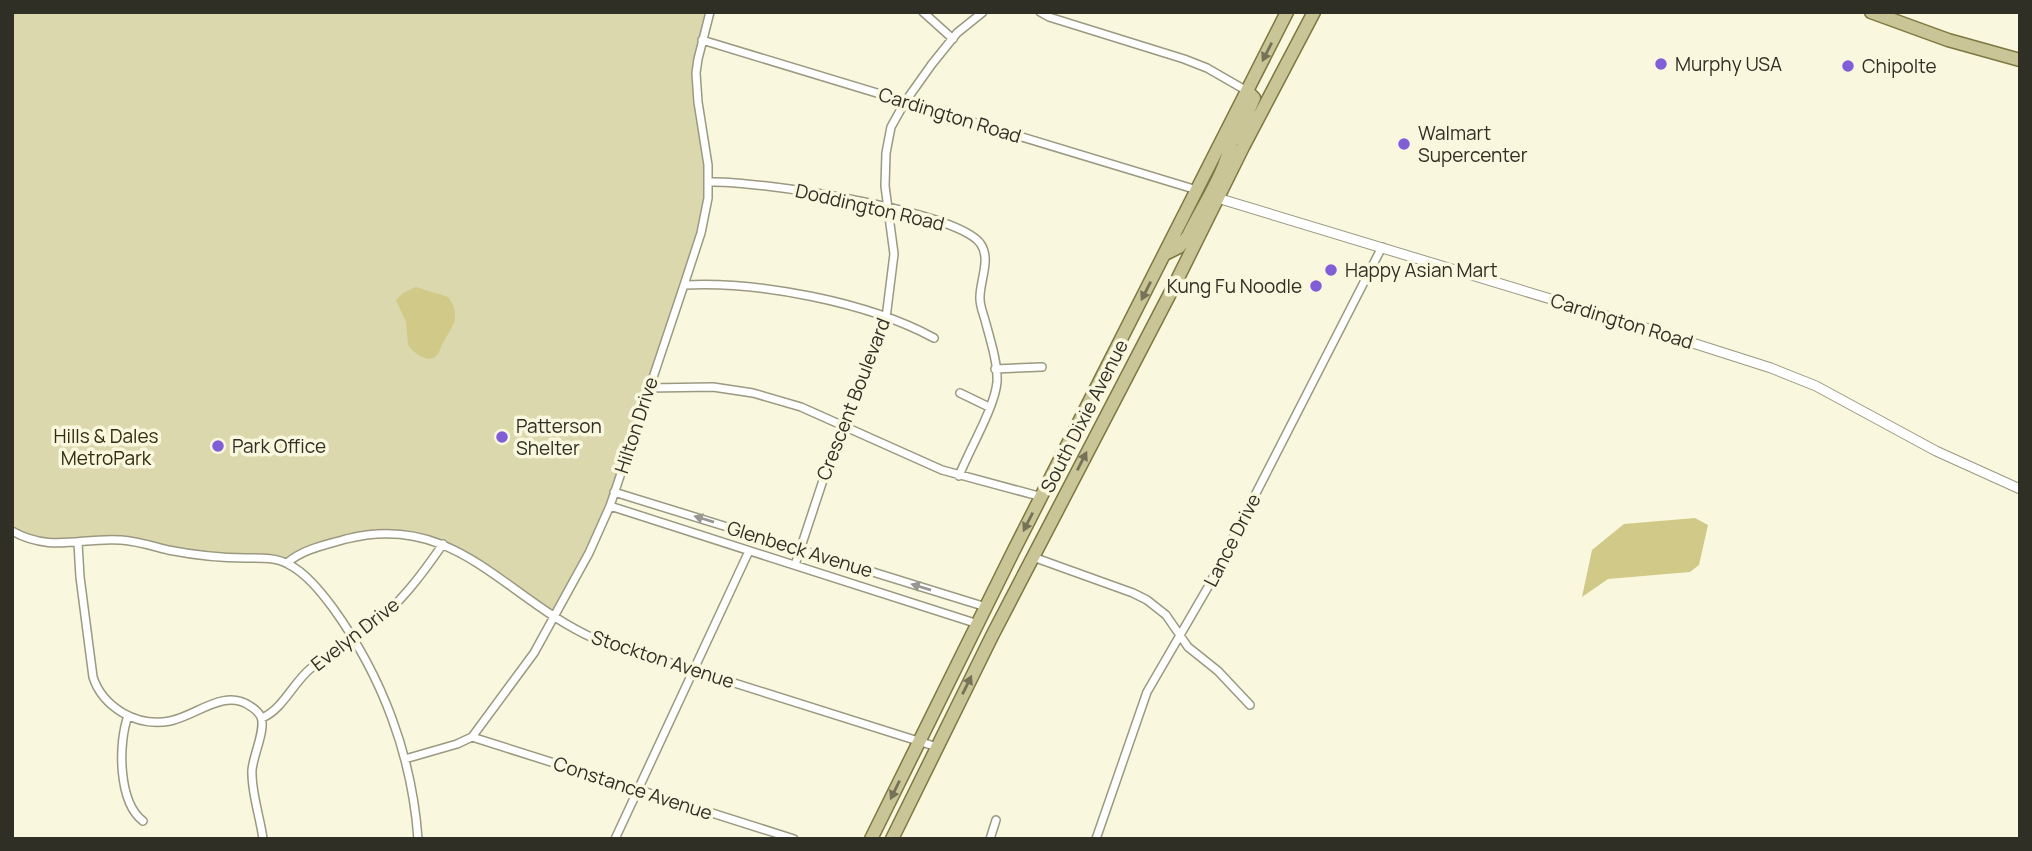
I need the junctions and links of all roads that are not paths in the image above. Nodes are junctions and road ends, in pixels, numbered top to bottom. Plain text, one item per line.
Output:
1 (710, 12) edge
2 (923, 12) edge
3 (983, 12) edge
4 (1040, 12) edge
5 (1287, 12) edge
6 (1307, 12) edge
7 (1314, 12) edge
8 (1871, 12) edge
9 (1303, 33) junction
10 (953, 39) junction
11 (702, 40) junction
12 (2020, 60) edge
13 (1282, 72) junction
14 (1247, 91) junction
15 (905, 102) junction
16 (1243, 147) junction
17 (709, 182) junction
18 (1208, 194) junction
19 (888, 208) junction
20 (1382, 247) junction
21 (684, 285) junction
22 (886, 317) junction
23 (933, 338) dead end
24 (1042, 367) dead end
25 (995, 369) junction
26 (648, 388) junction
27 (960, 393) dead end
28 (989, 407) junction
29 (842, 425) junction
30 (959, 476) junction
31 (2020, 489) edge
32 (614, 492) junction
33 (1042, 497) junction
34 (610, 506) junction
35 (12, 531) edge
36 (78, 543) junction
37 (443, 544) junction
38 (800, 549) junction
39 (749, 551) junction
40 (1033, 557) junction
41 (287, 563) junction
42 (795, 565) junction
43 (986, 607) junction
44 (554, 617) junction
45 (978, 624) junction
46 (1181, 636) junction
47 (353, 639) junction
48 (694, 669) junction
49 (1251, 705) dead end
50 (128, 716) junction
51 (262, 718) junction
52 (472, 737) junction
53 (919, 741) junction
54 (937, 747) junction
55 (405, 759) junction
56 (638, 790) junction
57 (996, 820) dead end
58 (143, 821) dead end
59 (263, 839) edge
60 (418, 839) edge
61 (615, 839) edge
62 (794, 839) edge
63 (872, 839) edge
64 (892, 839) edge
65 (990, 839) edge
66 (1096, 839) edge

1 - 11 street, Hilton Drive
2 - 10 street
3 - 10 street, Crescent Boulevard
4 - 14 street
5 -> 14 main road, South Dixie Avenue
6 - 9 main road
7 - 9 main road, South Dixie Avenue
8 - 12 main road
9 - 13 main road, South Dixie Avenue
10 - 15 street, Crescent Boulevard
11 - 15 street, Cardington Road
11 - 17 street, Hilton Drive
13 - 14 main road
13 - 16 main road, South Dixie Avenue
14 - 16 main road
14 - 18 main road, South Dixie Avenue
15 - 18 street, Cardington Road
15 - 19 street, Crescent Boulevard
16 - 18 main road, South Dixie Avenue
17 - 19 street, Doddington Road
17 - 21 street, Hilton Drive
18 - 20 street, Cardington Road
18 -> 33 main road, South Dixie Avenue
40 -> 18 main road, South Dixie Avenue
19 - 22 street, Crescent Boulevard
19 - 25 street, Doddington Road
20 - 31 street, Cardington Road
20 - 46 street, Lance Drive
21 - 22 street
21 - 26 street, Hilton Drive
22 - 23 street
22 - 29 street, Crescent Boulevard
24 - 25 street
25 - 28 street, Doddington Road
26 - 29 street
26 - 32 street, Hilton Drive
27 - 28 street
28 - 30 street, Doddington Road
29 - 30 street
29 - 38 street, Crescent Boulevard
30 - 33 street
32 - 34 street, Hilton Drive
38 -> 32 street, Glenbeck Avenue
33 -> 43 main road, South Dixie Avenue
34 - 39 street, Glenbeck Avenue
34 - 44 street, Hilton Drive
35 - 36 street
36 - 41 street
36 - 50 street
37 - 41 street, Stockton Avenue
37 - 44 street, Stockton Avenue
37 - 47 street, Evelyn Drive
38 - 42 street, Crescent Boulevard
43 -> 38 street, Glenbeck Avenue
39 - 42 street, Glenbeck Avenue
39 - 48 street
40 - 46 street
54 -> 40 main road, South Dixie Avenue
41 - 47 street
42 - 45 street, Glenbeck Avenue
43 - 45 main road, South Dixie Avenue
44 - 48 street, Stockton Avenue
44 - 52 street, Hilton Drive
45 - 53 main road, South Dixie Avenue
46 - 49 street
46 - 66 street, Lance Drive
47 - 51 street, Evelyn Drive
47 - 55 street
48 - 53 street, Stockton Avenue
48 - 56 street
50 - 51 street
50 - 58 street
51 - 59 street
52 - 55 street
52 - 56 street, Constance Avenue
53 - 54 street, Stockton Avenue
53 -> 63 main road, South Dixie Avenue
54 - 64 main road, South Dixie Avenue
55 - 60 street
56 - 61 street
56 - 62 street, Constance Avenue
57 - 65 street

